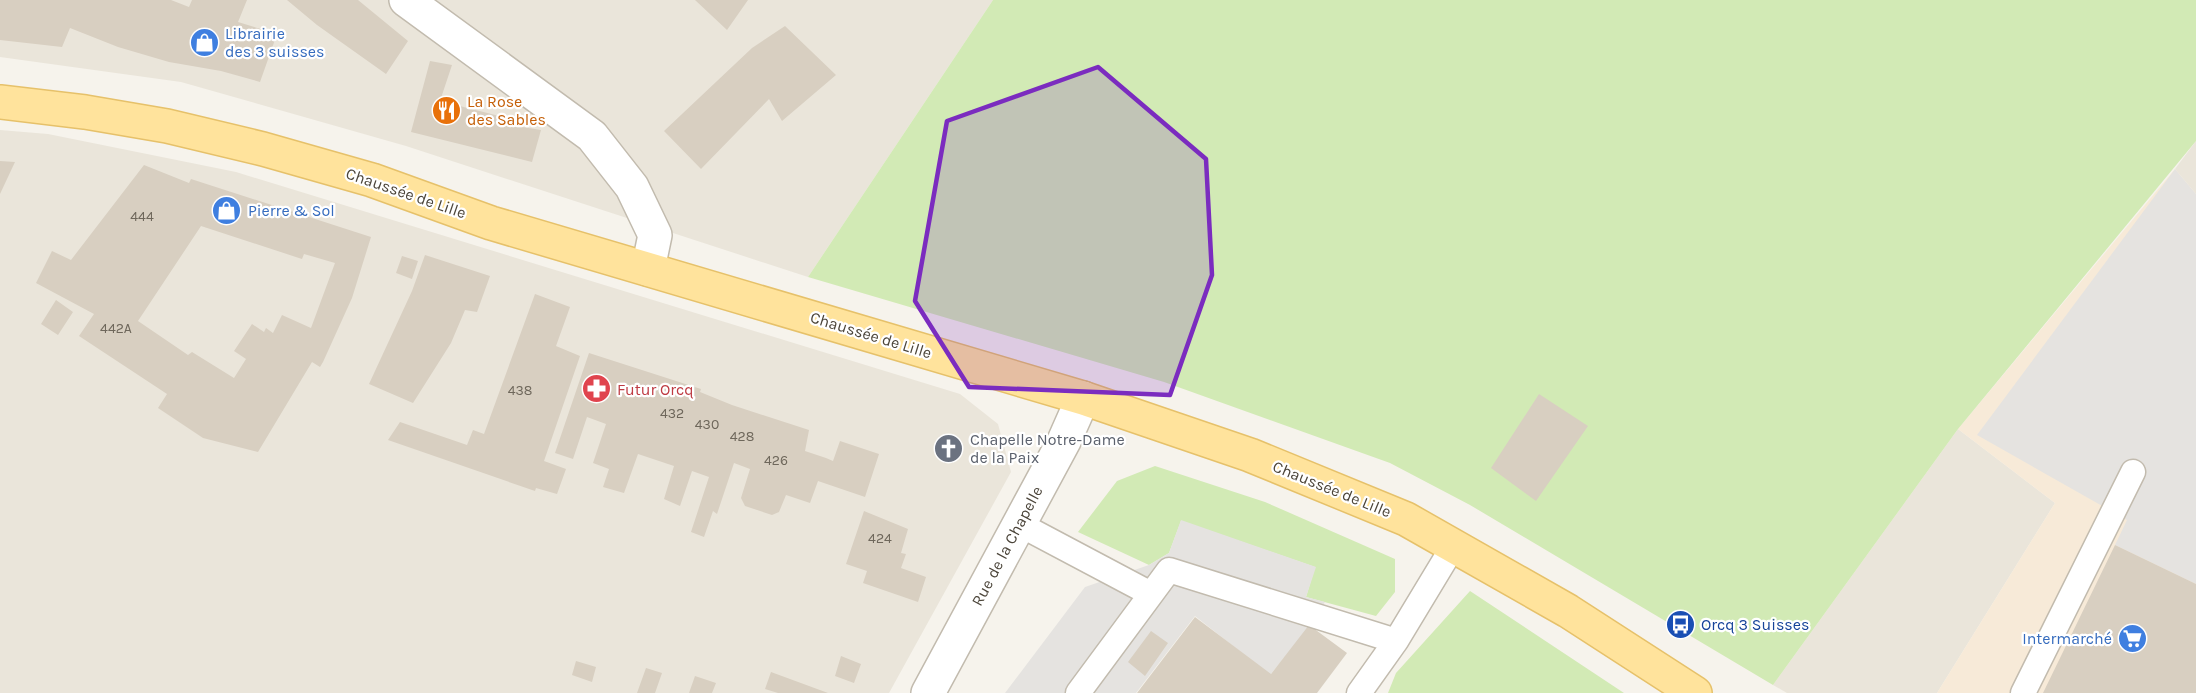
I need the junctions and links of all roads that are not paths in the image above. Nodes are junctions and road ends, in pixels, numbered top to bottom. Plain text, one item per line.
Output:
1 (406, 0) edge
2 (0, 102) edge
3 (648, 269) junction
4 (1083, 398) junction
5 (2133, 472) dead end
6 (1019, 524) junction
7 (1454, 545) junction
8 (1151, 594) junction
9 (1396, 641) junction
10 (928, 693) edge
11 (1078, 693) edge
12 (1359, 693) edge
13 (1695, 693) edge
14 (2023, 693) edge

1 - 3 street
2 - 3 main road, Chaussée de Lille
3 - 4 main road, Chaussée de Lille
4 - 6 street, Rue de la Chapelle
4 - 7 main road, Chaussée de Lille
5 - 14 lane
6 - 8 lane
6 - 10 street, Rue de la Chapelle
7 - 9 lane
7 - 13 main road, Chaussée de Lille
8 - 9 lane
8 - 11 lane
9 - 12 lane

